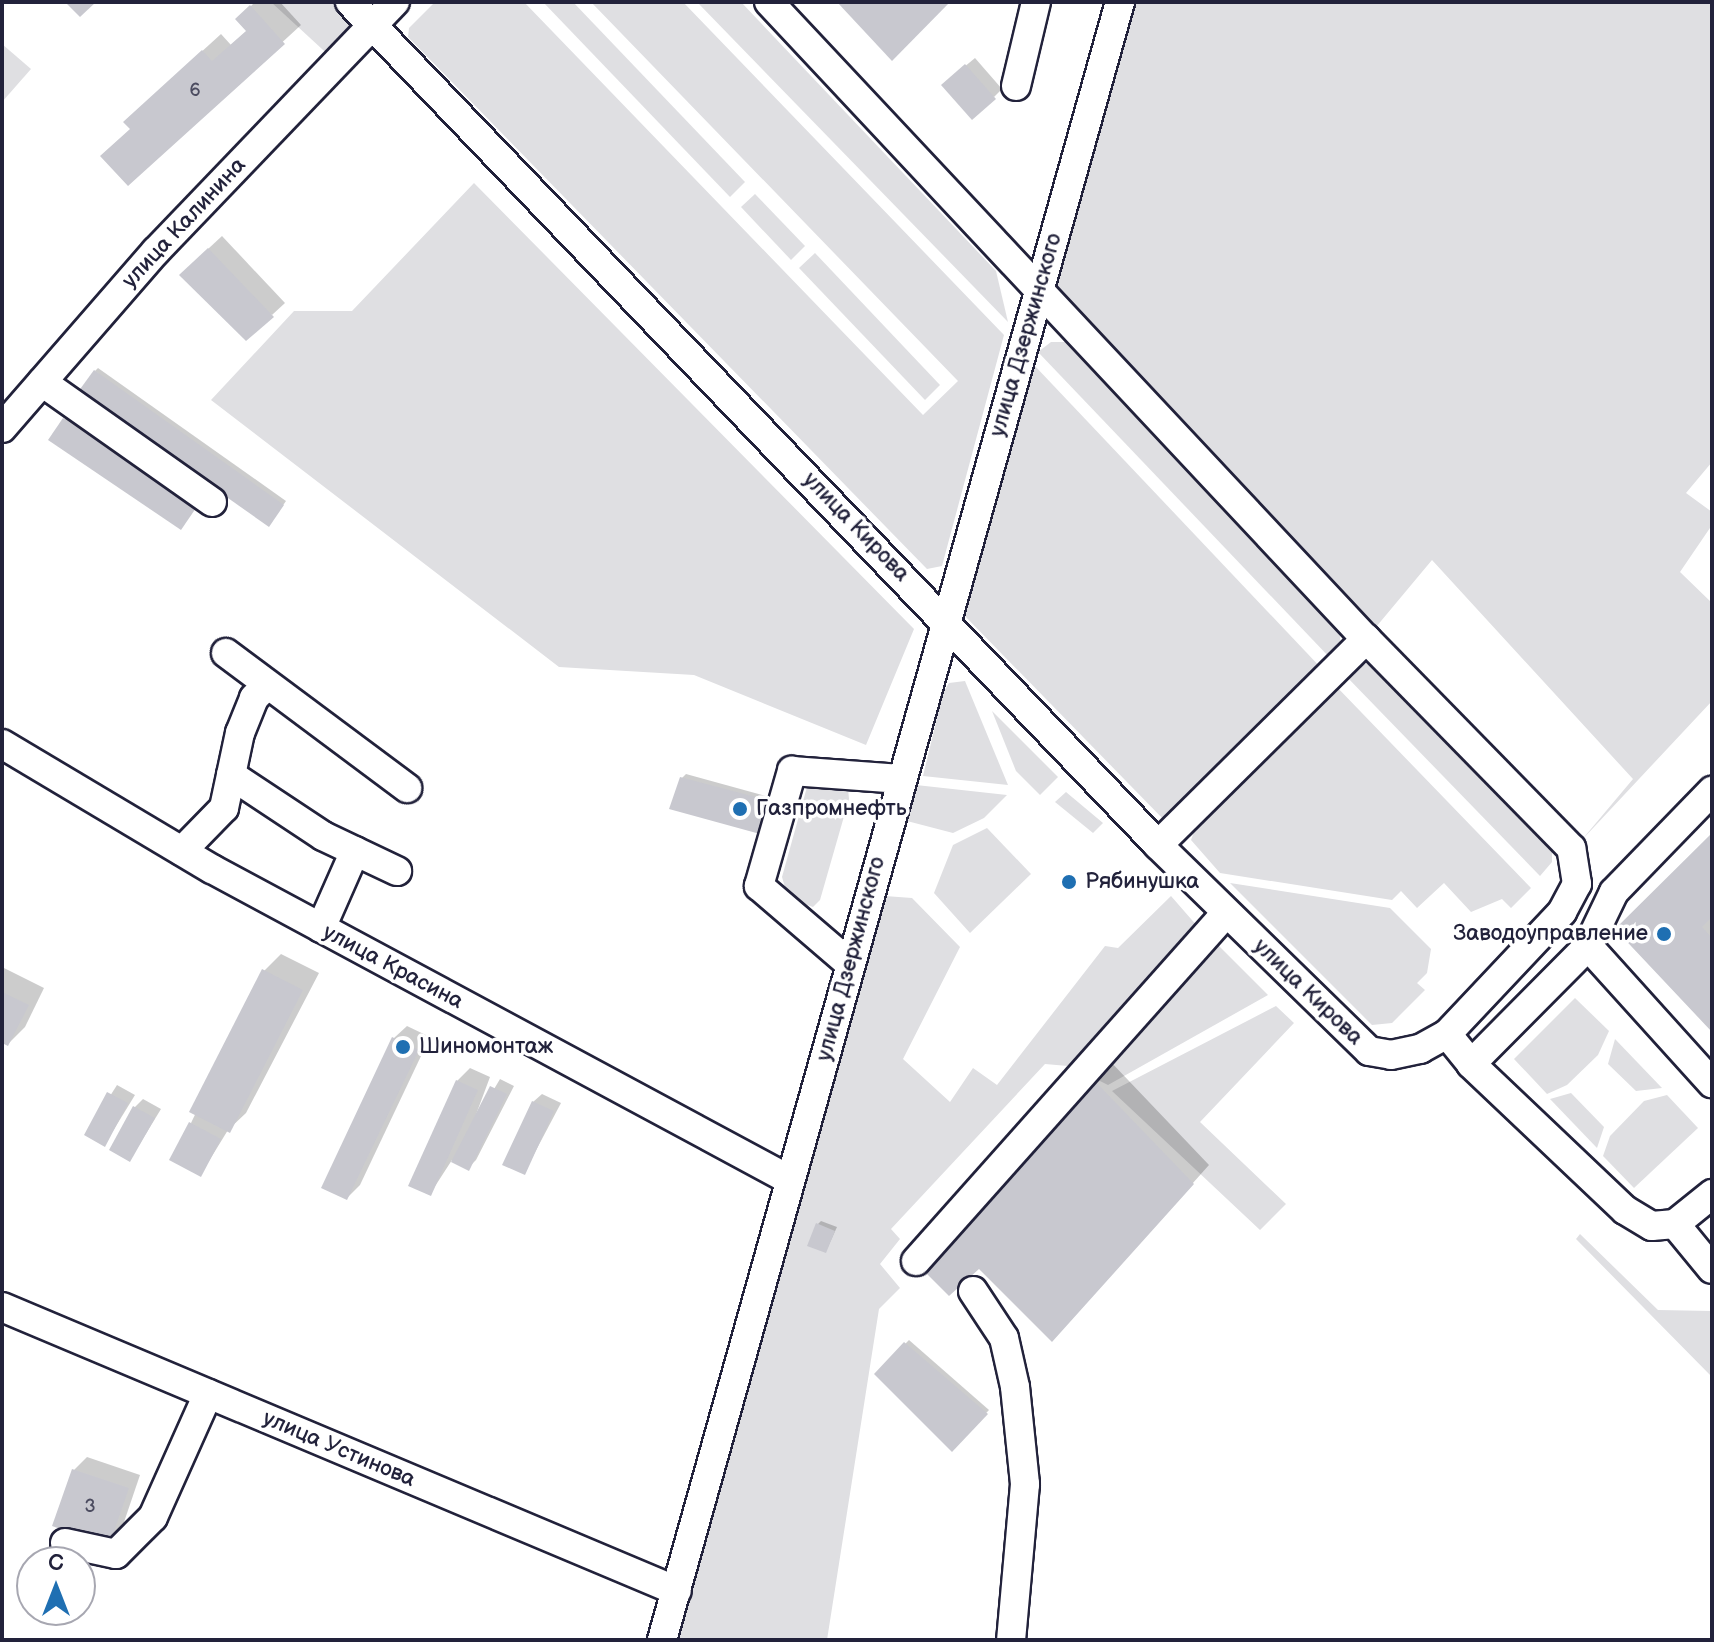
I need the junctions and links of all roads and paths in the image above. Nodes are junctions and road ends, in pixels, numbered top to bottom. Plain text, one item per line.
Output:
1 (350, 2) edge
2 (395, 2) edge
3 (769, 2) edge
4 (1036, 2) edge
5 (1120, 2) edge
6 (372, 24) junction
7 (1016, 86) dead end
8 (1039, 290) junction
9 (42, 382) junction
10 (2, 428) edge
11 (212, 502) dead end
12 (944, 619) junction
13 (1366, 639) junction
14 (226, 653) dead end
15 (267, 685) junction
16 (2, 744) edge
17 (231, 775) junction
18 (901, 779) junction
19 (407, 788) dead end
20 (1712, 791) edge
21 (1158, 845) junction
22 (182, 851) junction
23 (355, 851) junction
24 (397, 871) dead end
25 (1226, 913) junction
26 (321, 928) junction
27 (1588, 946) junction
28 (850, 964) junction
29 (1447, 1034) junction
30 (1471, 1064) junction
31 (1712, 1083) edge
32 (790, 1180) junction
33 (1712, 1194) edge
34 (1675, 1224) junction
35 (916, 1261) dead end
36 (1712, 1269) edge
37 (973, 1291) dead end
38 (2, 1307) edge
39 (208, 1394) junction
40 (65, 1543) dead end
41 (677, 1591) junction
42 (662, 1640) edge
43 (1011, 1640) edge

1 - 6 street, улица Кирова
2 - 6 street, улица Калинина
3 - 8 street, улица Кирова
4 - 7 street
5 - 8 street, улица Дзержинского
6 - 9 street, улица Калинина
6 - 12 street, улица Кирова
8 - 12 street, улица Дзержинского
8 - 13 street, улица Кирова
9 - 10 street, улица Калинина
9 - 11 street
12 - 18 street, улица Дзержинского
12 - 21 street, улица Кирова
13 - 21 street
13 - 29 street, улица Кирова
14 - 15 street
15 - 17 street
15 - 19 street
16 - 22 street, улица Красина
17 - 22 street
17 - 23 street
18 - 28 street, улица Дзержинского
18 - 28 street
20 - 27 street
21 - 25 street, улица Кирова
22 - 26 street, улица Красина
23 - 24 street
23 - 26 street
25 - 29 street, улица Кирова
25 - 35 street
26 - 32 street, улица Красина
27 - 30 street
27 - 31 street
28 - 32 street, улица Дзержинского
29 - 30 street
30 - 34 street
32 - 41 street, улица Дзержинского
33 - 34 street
34 - 36 street
37 - 43 street
38 - 39 street, улица Устинова
39 - 40 street
39 - 41 street, улица Устинова
41 - 42 street, улица Дзержинского

